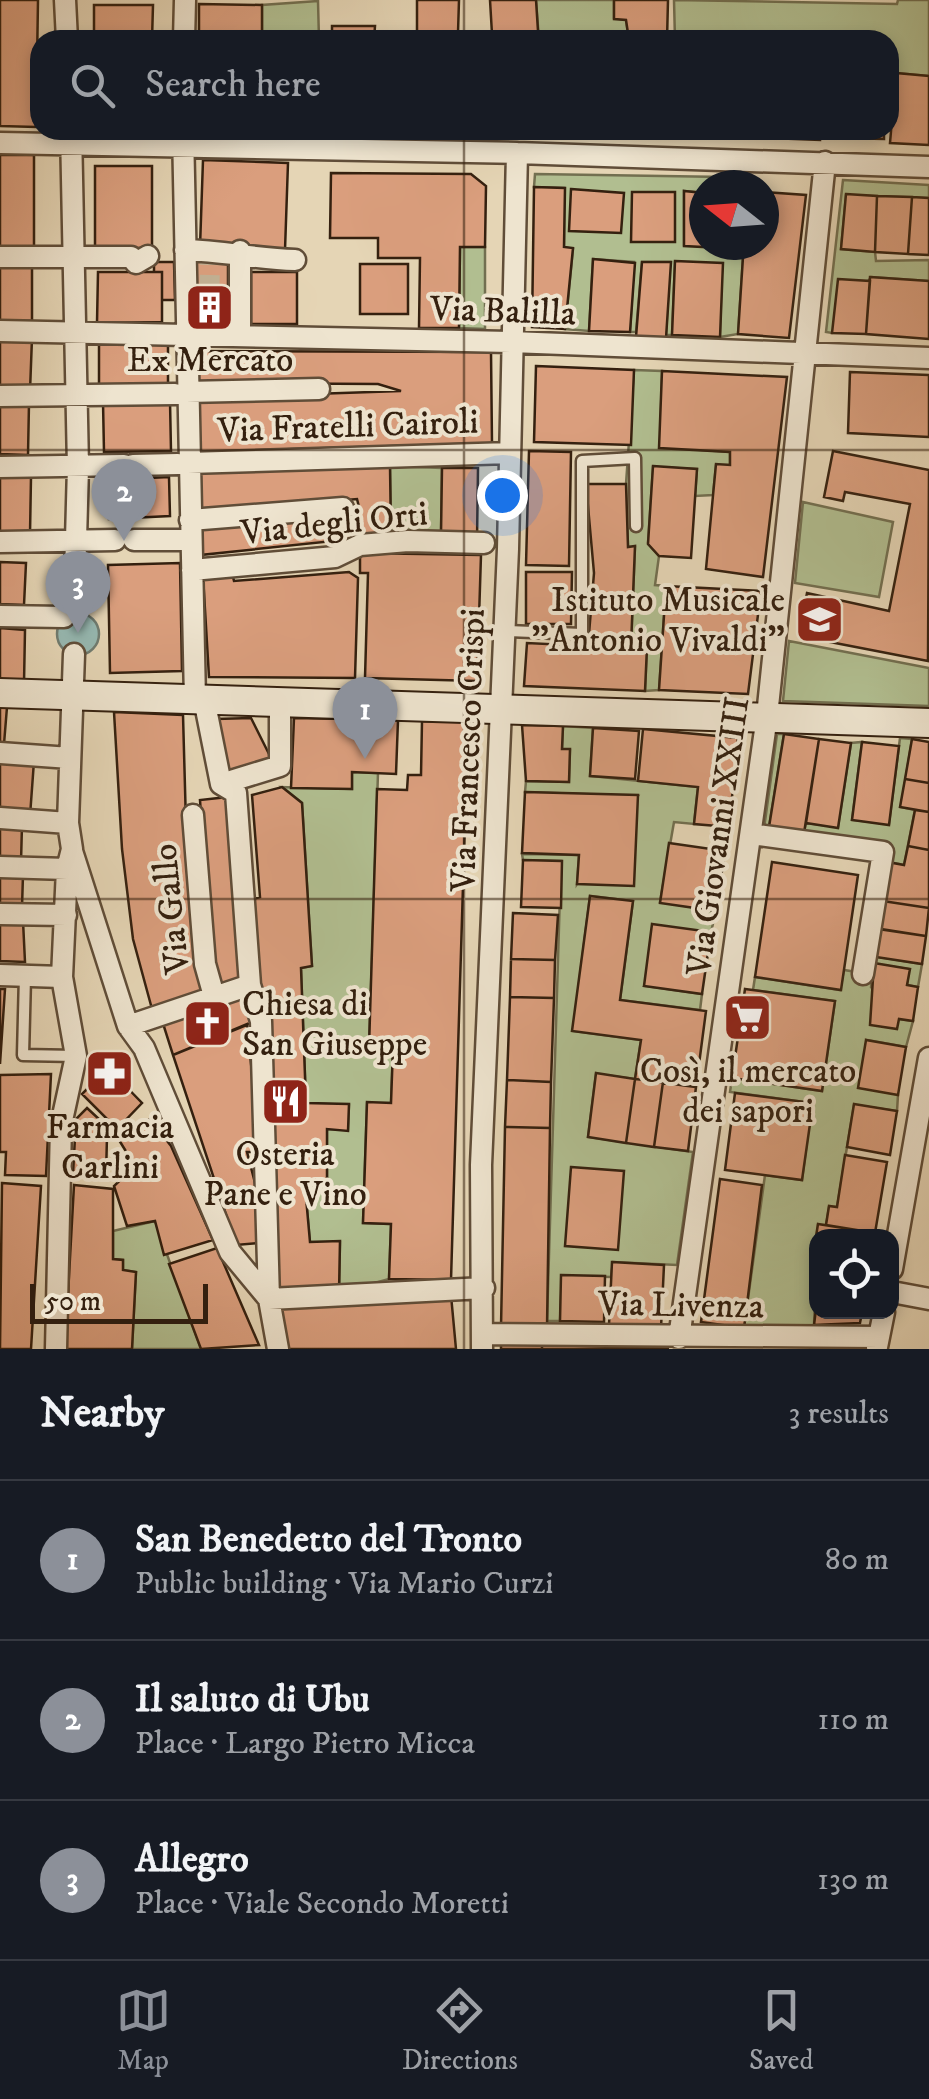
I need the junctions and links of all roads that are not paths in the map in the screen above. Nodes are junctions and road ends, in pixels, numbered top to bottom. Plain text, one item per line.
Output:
1 (65, 0) edge
2 (185, 0) edge
3 (66, 30) edge
4 (184, 30) edge
5 (47, 140) edge
6 (71, 140) edge
7 (182, 140) edge
8 (227, 140) edge
9 (0, 144) edge
10 (517, 153) junction
11 (825, 162) junction
12 (929, 167) edge
13 (240, 251) junction
14 (158, 255) junction
15 (0, 256) edge
16 (74, 260) junction
17 (296, 260) dead end
18 (0, 331) edge
19 (75, 333) junction
20 (186, 335) junction
21 (240, 336) junction
22 (511, 342) junction
23 (806, 353) junction
24 (929, 358) edge
25 (320, 389) dead end
26 (180, 393) junction
27 (0, 396) edge
28 (76, 397) junction
29 (510, 453) junction
30 (183, 463) junction
31 (0, 467) edge
32 (78, 467) junction
33 (344, 508) dead end
34 (636, 526) dead end
35 (185, 530) junction
36 (0, 542) edge
37 (77, 542) junction
38 (484, 543) dead end
39 (192, 570) junction
40 (0, 616) edge
41 (504, 632) junction
42 (74, 654) dead end
43 (0, 693) edge
44 (73, 696) junction
45 (201, 704) junction
46 (500, 708) junction
47 (280, 711) dead end
48 (767, 716) junction
49 (929, 722) edge
50 (0, 753) edge
51 (70, 758) junction
52 (221, 784) junction
53 (193, 815) dead end
54 (0, 818) edge
55 (68, 823) junction
56 (750, 834) junction
57 (69, 859) junction
58 (0, 866) edge
59 (0, 914) edge
60 (66, 915) junction
61 (863, 974) dead end
62 (0, 975) edge
63 (25, 976) junction
64 (62, 977) junction
65 (250, 984) junction
66 (214, 996) junction
67 (128, 1026) junction
68 (76, 1056) junction
69 (929, 1058) edge
70 (899, 1229) edge
71 (484, 1288) junction
72 (899, 1293) edge
73 (924, 1298) edge
74 (269, 1299) junction
75 (679, 1338) junction
76 (482, 1342) edge
77 (878, 1343) edge
78 (56, 1349) edge
79 (278, 1349) edge

1 - 3 street
2 - 4 street
5 - 9 street
6 - 16 street
7 - 14 street
8 - 10 street
10 - 11 street
10 - 22 street, Via Francesco Crispi
11 - 12 street
11 - 23 street, Via Giovanni XXIII
13 - 14 street
13 - 17 street
13 - 21 street
14 - 16 street
14 - 20 street
15 - 16 street
16 - 19 street
18 - 19 street, Via Balilla
19 - 20 street, Via Balilla
19 - 28 street
20 - 21 street, Via Balilla
20 - 26 street
21 - 22 street, Via Balilla
22 - 23 street, Via Balilla
22 - 29 street, Via Francesco Crispi
23 - 24 street, Via Balilla
23 - 48 street, Via Giovanni XXIII
25 - 26 street
26 - 28 street
26 - 30 street
27 - 28 street
28 - 32 street
29 - 30 street, Via Fratelli Cairoli
29 - 41 street, Via Francesco Crispi
30 - 32 street, Via Fratelli Cairoli
30 - 35 street
31 - 32 street, Via Fratelli Cairoli
32 - 37 street
33 - 35 street
34 - 41 lane
35 - 37 street
35 - 39 street
36 - 37 street
37 - 40 street
38 - 39 street, Via degli Orti
39 - 45 street
41 - 46 street, Via Francesco Crispi
42 - 44 street
43 - 44 street
44 - 45 street
44 - 51 street
45 - 46 street
45 - 52 street
46 - 48 street
46 - 71 street, Via Francesco Crispi
47 - 52 street
48 - 49 street
48 - 56 street, Via Giovanni XXIII
50 - 51 street
51 - 55 street
52 - 65 street
53 - 66 street, Via Gallo
54 - 55 street
55 - 57 street
56 - 61 street
56 - 75 street, Via Giovanni XXIII
57 - 58 street
57 - 60 street
57 - 67 street
59 - 60 street
60 - 64 street
62 - 63 street
63 - 64 street
63 - 68 lane
64 - 68 street
65 - 66 street
65 - 74 street
66 - 67 street
67 - 74 street
68 - 78 street
69 - 70 street
71 - 74 street
71 - 76 street, Via Francesco Crispi
72 - 73 street
74 - 79 street
75 - 76 street, Via Livenza
75 - 77 street, Via Livenza

